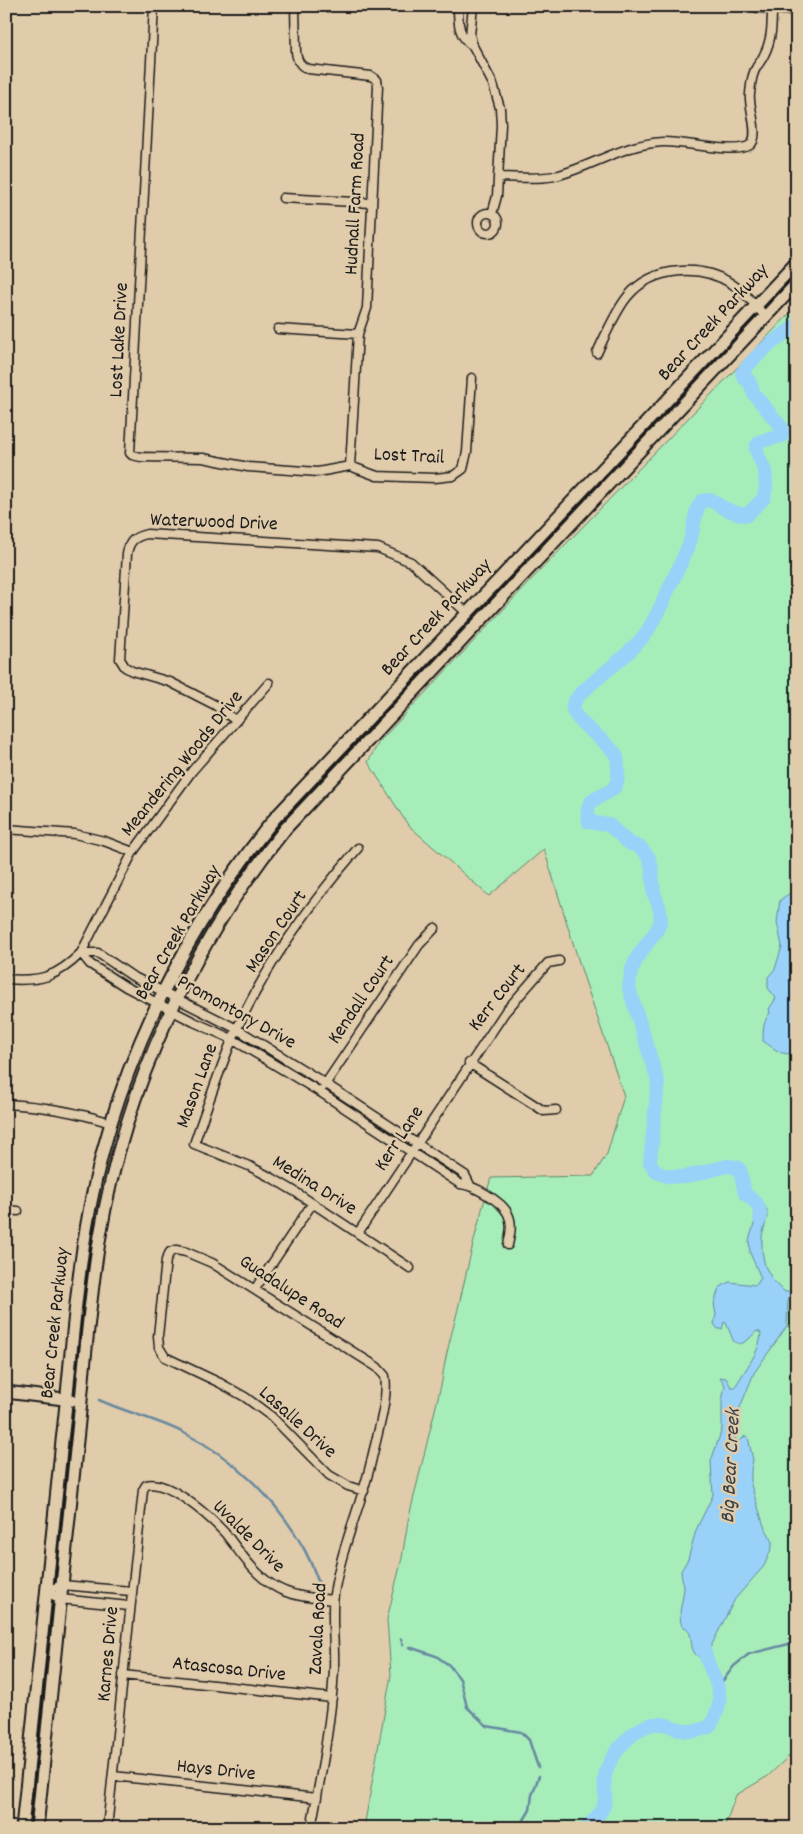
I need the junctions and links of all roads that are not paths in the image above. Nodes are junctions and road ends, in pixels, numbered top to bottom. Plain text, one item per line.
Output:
1 (7, 6) edge
2 (154, 6) edge
3 (295, 6) edge
4 (458, 6) edge
5 (473, 6) edge
6 (758, 6) edge
7 (772, 7) edge
8 (797, 9) edge
9 (6, 18) edge
10 (473, 46) junction
11 (498, 177) junction
12 (283, 198) dead end
13 (371, 203) junction
14 (492, 214) dead end
15 (797, 262) edge
16 (797, 283) edge
17 (755, 306) junction
18 (765, 316) junction
19 (278, 329) dead end
20 (358, 334) junction
21 (597, 353) dead end
22 (472, 378) dead end
23 (350, 466) junction
24 (467, 613) junction
25 (269, 683) dead end
26 (235, 720) junction
27 (6, 829) edge
28 (358, 848) dead end
29 (133, 852) junction
30 (435, 928) dead end
31 (82, 953) junction
32 (558, 960) dead end
33 (132, 976) junction
34 (6, 979) edge
35 (126, 987) junction
36 (164, 992) junction
37 (178, 998) junction
38 (159, 1003) junction
39 (172, 1010) junction
40 (207, 1014) junction
41 (202, 1025) junction
42 (237, 1029) junction
43 (232, 1040) junction
44 (469, 1063) junction
45 (326, 1084) junction
46 (320, 1092) junction
47 (6, 1104) edge
48 (556, 1110) dead end
49 (111, 1123) junction
50 (194, 1144) joint
51 (417, 1144) junction
52 (412, 1153) junction
53 (470, 1185) junction
54 (312, 1204) junction
55 (6, 1210) edge
56 (18, 1211) dead end
57 (358, 1233) junction
58 (508, 1245) dead end
59 (410, 1268) dead end
60 (255, 1289) junction
61 (159, 1348) joint
62 (385, 1376) joint
63 (6, 1392) edge
64 (67, 1399) junction
65 (82, 1401) junction
66 (146, 1485) joint
67 (364, 1491) junction
68 (62, 1585) junction
69 (46, 1591) junction
70 (131, 1591) junction
71 (60, 1599) junction
72 (333, 1600) junction
73 (130, 1606) junction
74 (123, 1675) junction
75 (332, 1698) junction
76 (113, 1776) junction
77 (317, 1798) junction
78 (22, 1828) edge
79 (36, 1828) edge
80 (107, 1828) edge
81 (311, 1828) edge

1 - 9 street
2 - 23 street, Lost Lake Drive
3 - 13 street, Hudnall Farm Road
4 - 10 street
5 - 10 street
6 - 7 main road
7 - 8 main road
7 - 11 street
10 - 11 street
11 - 14 street
12 - 13 street
13 - 20 street, Hudnall Farm Road
15 - 17 main road, Bear Creek Parkway
16 - 18 main road, Bear Creek Parkway
17 - 18 street
17 - 21 street
17 - 24 main road, Bear Creek Parkway
18 - 37 main road, Bear Creek Parkway
19 - 20 street
20 - 23 street, Hudnall Farm Road
22 - 23 street, Lost Trail
24 - 26 street, Waterwood Drive
24 - 36 main road, Bear Creek Parkway
25 - 26 street, Meandering Woods Drive
26 - 29 street, Meandering Woods Drive
27 - 29 street
28 - 42 street, Mason Court
29 - 31 street, Meandering Woods Drive
30 - 45 street, Kendall Court
31 - 33 street, Promontory Drive
31 - 34 street, Meandering Woods Drive
31 - 35 street, Promontory Drive
32 - 44 street, Kerr Court
33 - 35 street
33 - 36 street, Promontory Drive
35 - 38 street, Promontory Drive
36 - 37 street, Promontory Drive
36 - 38 main road, Bear Creek Parkway
37 - 39 main road, Bear Creek Parkway
37 - 40 street, Promontory Drive
38 - 39 street, Promontory Drive
38 - 49 main road, Bear Creek Parkway
39 - 41 street, Promontory Drive
39 - 65 main road, Bear Creek Parkway
40 - 41 street
40 - 42 street, Promontory Drive
41 - 43 street, Promontory Drive
42 - 43 street, Mason Court
42 - 45 street, Promontory Drive
43 - 46 street, Promontory Drive
43 - 50 street, Mason Lane
44 - 48 street
44 - 51 street, Kerr Lane
45 - 46 street, Kendall Court
45 - 51 street, Promontory Drive
46 - 52 street, Promontory Drive
47 - 49 street
49 - 64 main road, Bear Creek Parkway
50 - 54 street, Medina Drive
51 - 52 street, Kerr Lane
51 - 53 street, Promontory Drive
52 - 53 street, Promontory Drive
52 - 57 street, Kerr Lane
53 - 58 street, Promontory Drive
54 - 57 street, Medina Drive
54 - 60 street
55 - 56 street
57 - 59 street, Medina Drive
60 - 61 street, Guadalupe Road
60 - 62 street, Guadalupe Road
61 - 67 street, Lasalle Drive
62 - 67 street, Zavala Road
63 - 64 main road
64 - 65 main road
64 - 69 main road, Bear Creek Parkway
65 - 68 main road, Bear Creek Parkway
66 - 70 street, Karnes Drive
66 - 72 street, Uvalde Drive
67 - 72 street, Zavala Road
68 - 69 street
68 - 70 street
68 - 71 main road, Bear Creek Parkway
69 - 71 street
69 - 78 main road, Bear Creek Parkway
70 - 73 street, Karnes Drive
71 - 73 street
71 - 79 main road, Bear Creek Parkway
72 - 75 street, Zavala Road
73 - 74 street, Karnes Drive
74 - 75 street, Atascosa Drive
74 - 76 street, Karnes Drive
75 - 77 street, Zavala Road
76 - 77 street, Hays Drive
76 - 80 street, Karnes Drive
77 - 81 street, Zavala Road

